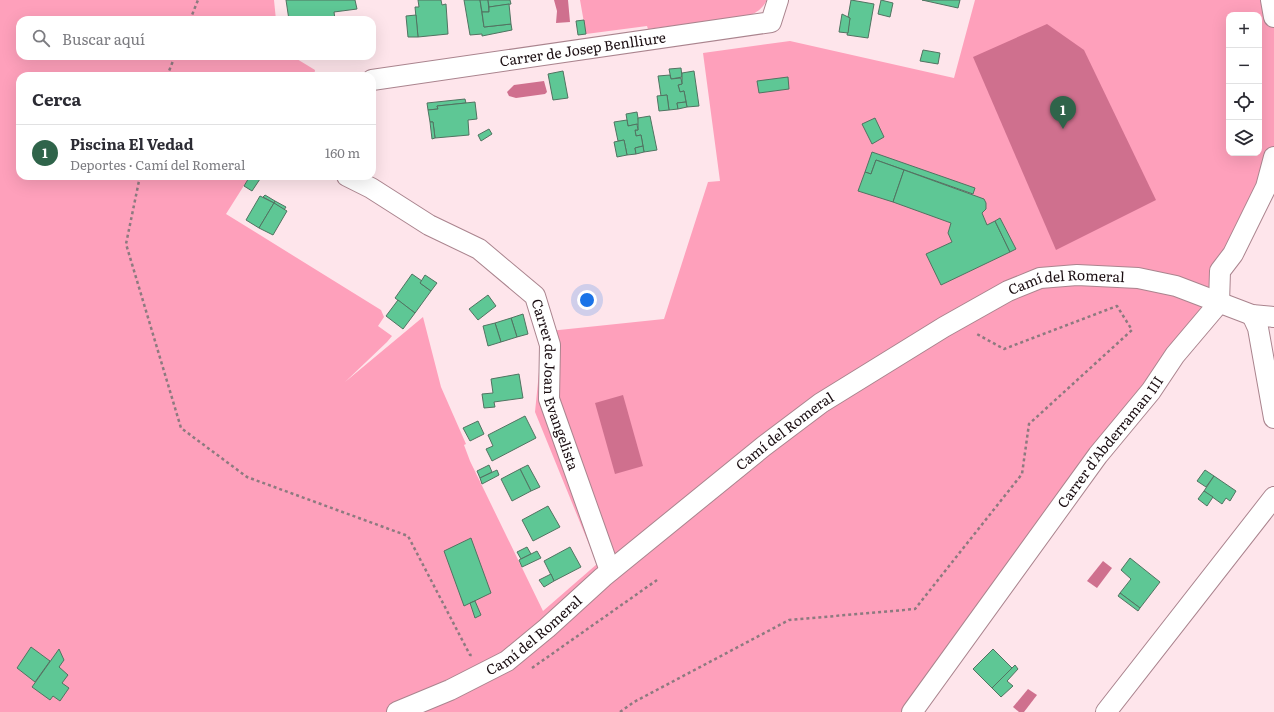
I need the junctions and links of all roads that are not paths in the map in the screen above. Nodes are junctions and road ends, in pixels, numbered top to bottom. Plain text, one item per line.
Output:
1 (778, 0) edge
2 (1271, 0) edge
3 (1274, 17) edge
4 (376, 79) edge
5 (1274, 157) edge
6 (355, 180) edge
7 (1219, 303) junction
8 (1252, 314) junction
9 (1274, 317) edge
10 (1274, 418) edge
11 (1274, 497) edge
12 (610, 571) junction
13 (397, 712) edge
14 (912, 712) edge
15 (1106, 712) edge

1 - 4 street, Carrer de Josep Benlliure
2 - 3 street
5 - 7 street
6 - 12 street, Carrer de Joan Evangelista
7 - 8 street, Camí del Romeral
7 - 12 street, Camí del Romeral
7 - 14 street, Carrer d'Abderraman III
8 - 9 street, Camí del Romeral
8 - 10 street
11 - 15 street
12 - 13 street, Camí del Romeral

